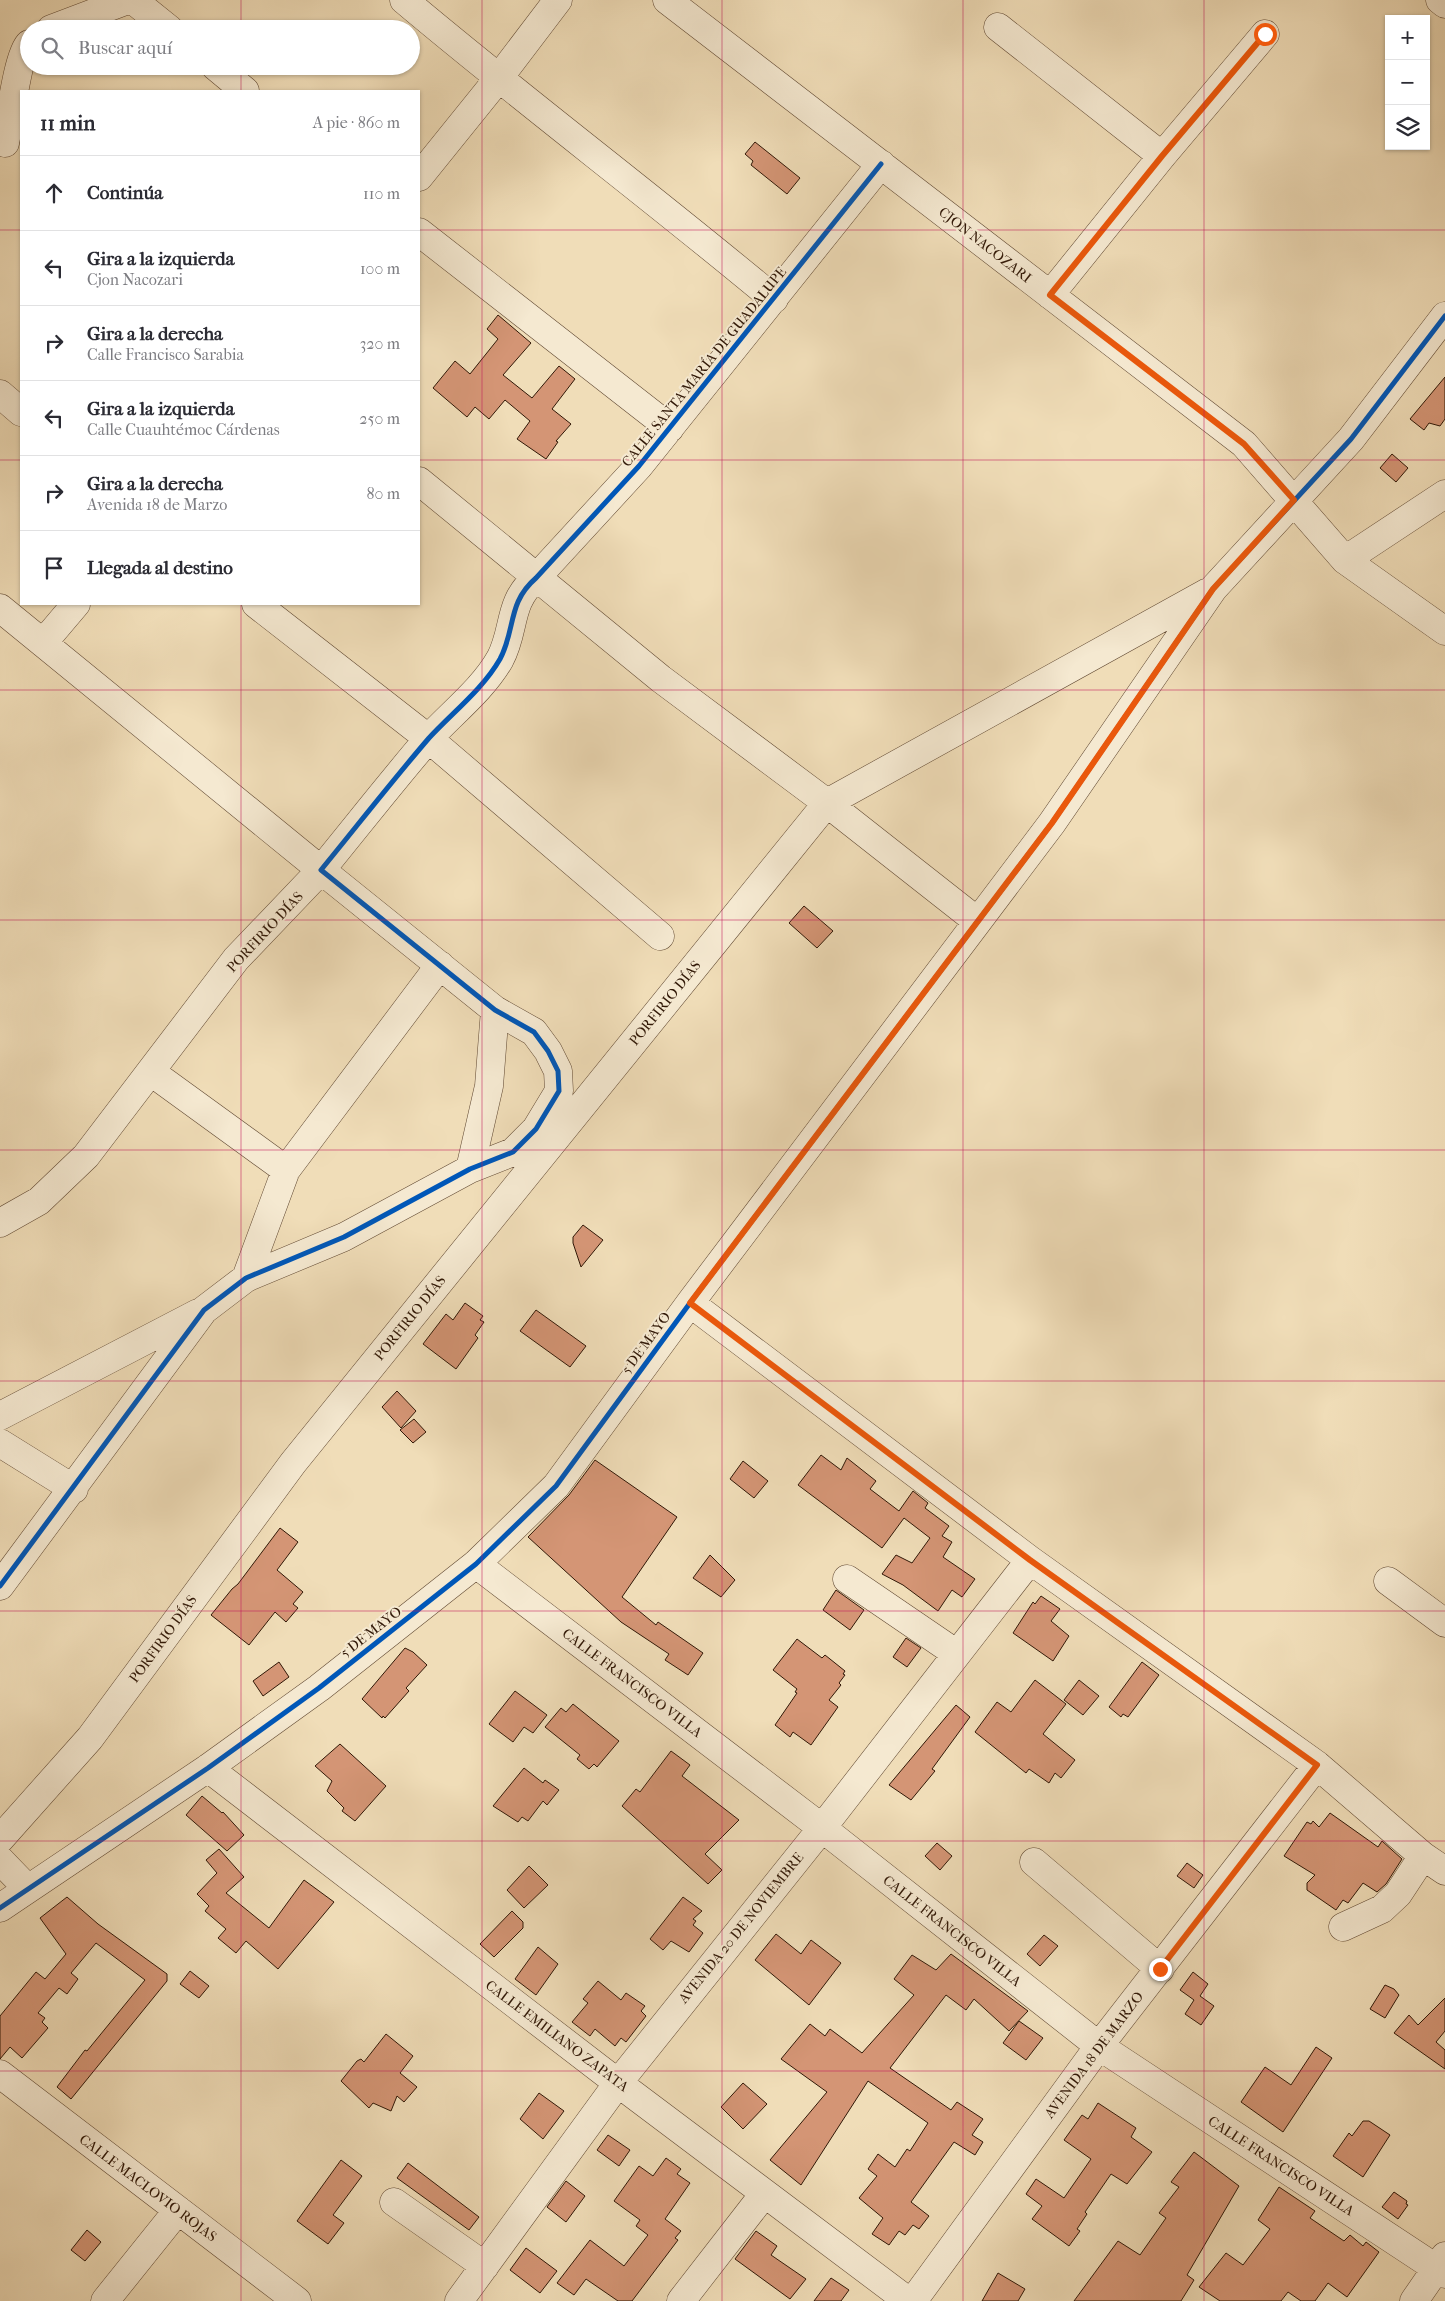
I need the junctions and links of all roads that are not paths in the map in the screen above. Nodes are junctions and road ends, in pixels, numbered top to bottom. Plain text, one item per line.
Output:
1 (128, 0) edge
2 (133, 0) edge
3 (404, 0) edge
4 (558, 0) edge
5 (667, 0) edge
6 (1440, 0) edge
7 (1445, 4) edge
8 (75, 20) edge
9 (158, 20) edge
10 (998, 27) dead end
11 (1265, 34) dead end
12 (20, 67) edge
13 (226, 75) edge
14 (498, 79) junction
15 (244, 90) edge
16 (9, 146) edge
17 (1162, 156) junction
18 (881, 164) junction
19 (420, 176) edge
20 (420, 233) edge
21 (1050, 295) junction
22 (774, 299) junction
23 (1444, 319) edge
24 (0, 394) edge
25 (20, 411) edge
26 (670, 428) junction
27 (420, 482) edge
28 (1445, 494) edge
29 (1294, 500) junction
30 (1345, 560) junction
31 (536, 578) junction
32 (1213, 589) junction
33 (75, 605) edge
34 (257, 605) edge
35 (0, 608) edge
36 (1445, 631) edge
37 (43, 643) junction
38 (429, 739) junction
39 (827, 803) junction
40 (316, 876) junction
41 (977, 922) junction
42 (660, 936) dead end
43 (440, 965) junction
44 (494, 1010) junction
45 (151, 1072) junction
46 (470, 1169) junction
47 (286, 1170) junction
48 (0, 1222) edge
49 (246, 1278) junction
50 (690, 1303) junction
51 (204, 1310) junction
52 (0, 1416) edge
53 (0, 1443) edge
54 (74, 1489) junction
55 (1030, 1560) junction
56 (476, 1564) junction
57 (847, 1579) dead end
58 (1388, 1581) dead end
59 (0, 1586) edge
60 (1445, 1623) edge
61 (957, 1654) junction
62 (1317, 1765) junction
63 (208, 1768) junction
64 (822, 1828) junction
65 (0, 1839) edge
66 (0, 1860) edge
67 (1034, 1862) dead end
68 (1434, 1864) edge
69 (28, 1889) junction
70 (0, 1908) edge
71 (1343, 1926) dead end
72 (1160, 1969) junction
73 (1099, 2046) junction
74 (0, 2074) edge
75 (618, 2083) junction
76 (764, 2194) junction
77 (394, 2202) dead end
78 (178, 2210) junction
79 (485, 2266) junction
80 (1442, 2266) edge
81 (105, 2301) edge
82 (297, 2301) edge
83 (459, 2301) edge
84 (681, 2301) edge
85 (908, 2301) edge
86 (913, 2301) edge
87 (1414, 2301) edge

1 - 8 street
2 - 9 street
3 - 14 street
4 - 14 street
5 - 18 street, CJON NACOZARI
6 - 7 street
10 - 17 street
11 - 17 street
12 - 16 street
13 - 15 street
14 - 19 street
14 - 22 street
17 - 21 street
18 - 21 street, CJON NACOZARI
18 - 22 street, CALLE SANTA MARÍA DE GUADALUPE
20 - 26 street
21 - 29 street, CJON NACOZARI
22 - 26 street, CALLE SANTA MARÍA DE GUADALUPE
23 - 29 street
24 - 25 street
26 - 31 street, CALLE SANTA MARÍA DE GUADALUPE
27 - 31 street
28 - 30 street
29 - 30 street, CJON NACOZARI
29 - 32 street
30 - 36 street, CJON NACOZARI
31 - 38 street, CALLE SANTA MARÍA DE GUADALUPE
31 - 39 street
32 - 39 street
32 - 41 street, 5 DE MAYO
33 - 37 street
34 - 38 street
35 - 37 street
37 - 40 street
38 - 40 street, PORFIRIO DÍAS
38 - 42 street
39 - 41 street
39 - 65 street, PORFIRIO DÍAS
40 - 43 street
40 - 45 street, PORFIRIO DÍAS
41 - 50 street, 5 DE MAYO
43 - 44 street
43 - 47 street
44 - 46 street
44 - 46 street
45 - 47 street
45 - 48 street, PORFIRIO DÍAS
46 - 49 street
47 - 49 street
49 - 51 street
50 - 55 street
50 - 56 street, 5 DE MAYO
51 - 52 street
51 - 54 street
53 - 54 street
54 - 59 street
55 - 61 street, AVENIDA 20 DE NOVIEMBRE
55 - 62 street
56 - 63 street, 5 DE MAYO
56 - 64 street, CALLE FRANCISCO VILLA
57 - 61 street
58 - 60 street
61 - 64 street, AVENIDA 20 DE NOVIEMBRE
62 - 68 street
62 - 72 street, AVENIDA 18 DE MARZO
63 - 69 street, 5 DE MAYO
63 - 75 street, CALLE EMILIANO ZAPATA
64 - 73 street, CALLE FRANCISCO VILLA
64 - 75 street, AVENIDA 20 DE NOVIEMBRE
66 - 69 street
67 - 72 street
68 - 71 street
69 - 70 street, 5 DE MAYO
72 - 73 street, AVENIDA 18 DE MARZO
73 - 80 street, CALLE FRANCISCO VILLA
73 - 86 street, AVENIDA 18 DE MARZO
74 - 78 street, CALLE MACLOVIO ROJAS
75 - 76 street, CALLE EMILIANO ZAPATA
75 - 79 street, AVENIDA 20 DE NOVIEMBRE
76 - 84 street
76 - 85 street, CALLE EMILIANO ZAPATA
77 - 79 street
78 - 81 street
78 - 82 street, CALLE MACLOVIO ROJAS
79 - 83 street, AVENIDA 20 DE NOVIEMBRE
80 - 87 street

